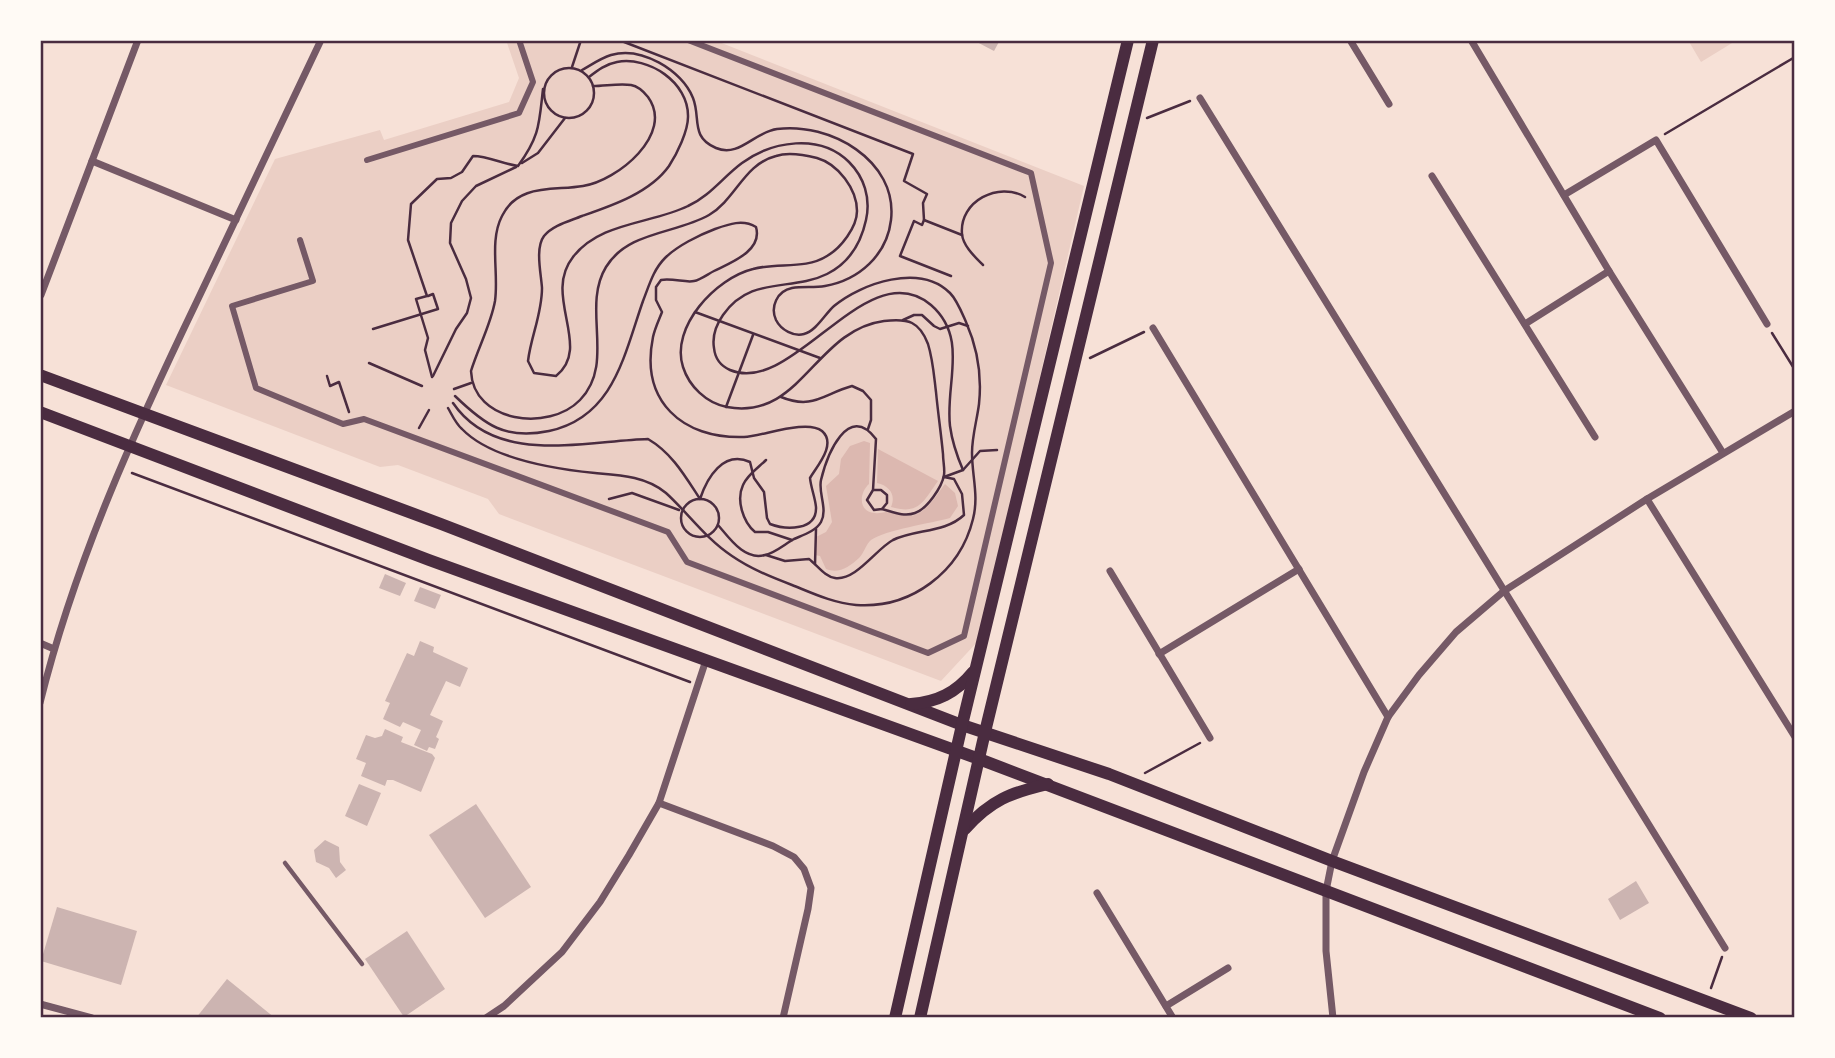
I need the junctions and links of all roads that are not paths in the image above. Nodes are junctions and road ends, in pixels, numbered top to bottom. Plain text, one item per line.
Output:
1 (138, 40) edge
2 (321, 40) edge
3 (519, 40) edge
4 (688, 40) edge
5 (1128, 40) edge
6 (1153, 40) edge
7 (1350, 40) edge
8 (1471, 40) edge
9 (1200, 98) road end
10 (1388, 104) dead end
11 (367, 160) dead end
12 (92, 161) junction
13 (1432, 176) dead end
14 (1564, 195) junction
15 (236, 220) junction
16 (300, 240) dead end
17 (1609, 271) junction
18 (41, 295) edge
19 (1525, 324) junction
20 (1767, 324) road end
21 (1153, 328) road end
22 (40, 375) edge
23 (1795, 411) edge
24 (40, 412) edge
25 (143, 414) junction
26 (1595, 437) dead end
27 (129, 447) junction
28 (1723, 453) junction
29 (1647, 499) junction
30 (1299, 569) junction
31 (1110, 571) dead end
32 (1504, 591) junction
33 (40, 643) edge
34 (54, 649) junction
35 (1159, 654) junction
36 (706, 660) junction
37 (976, 669) junction
38 (40, 703) edge
39 (908, 704) junction
40 (1388, 717) junction
41 (962, 725) junction
42 (985, 732) junction
43 (1795, 737) edge
44 (1210, 738) road end
45 (956, 751) junction
46 (979, 759) junction
47 (1048, 785) junction
48 (659, 803) junction
49 (962, 832) junction
50 (1332, 861) junction
51 (285, 863) dead end
52 (1326, 891) junction
53 (1097, 893) dead end
54 (1725, 948) road end
55 (362, 964) dead end
56 (1228, 968) dead end
57 (40, 1004) edge
58 (1166, 1006) junction
59 (92, 1018) edge
60 (486, 1018) edge
61 (783, 1018) edge
62 (895, 1018) edge
63 (920, 1018) edge
64 (1172, 1018) edge
65 (1333, 1018) edge
66 (1660, 1018) edge
67 (1751, 1018) edge

1 - 12 street
2 - 15 street
3 - 11 street
4 - 16 street
5 - 37 main road
6 - 42 main road
7 - 10 street
8 - 14 street
9 - 32 street
12 - 15 street
12 - 18 street
13 - 19 street
14 - 17 street
14 - 20 street
15 - 25 street
17 - 19 street
17 - 28 street
19 - 26 street
21 - 30 street
22 - 25 main road
23 - 28 street
24 - 27 main road
25 - 27 street
25 - 39 main road
27 - 34 street
27 - 36 main road
28 - 29 street
29 - 32 street
29 - 43 street
30 - 35 street
30 - 40 street
31 - 35 street
32 - 40 street
32 - 54 street
33 - 34 street
34 - 38 street
35 - 44 street
36 - 45 main road
36 - 48 street
37 - 39 main road
37 - 41 main road
39 - 41 main road
40 - 50 street
41 - 42 main road
41 - 45 main road
42 - 46 main road
42 - 50 main road
45 - 46 main road
45 - 62 main road
46 - 47 main road
46 - 49 main road
47 - 49 main road
47 - 52 main road
48 - 60 street
48 - 61 street
49 - 63 main road
50 - 52 street
50 - 67 main road
51 - 55 lane
52 - 65 street
52 - 66 main road
53 - 58 street
56 - 58 street
57 - 59 street
58 - 64 street

